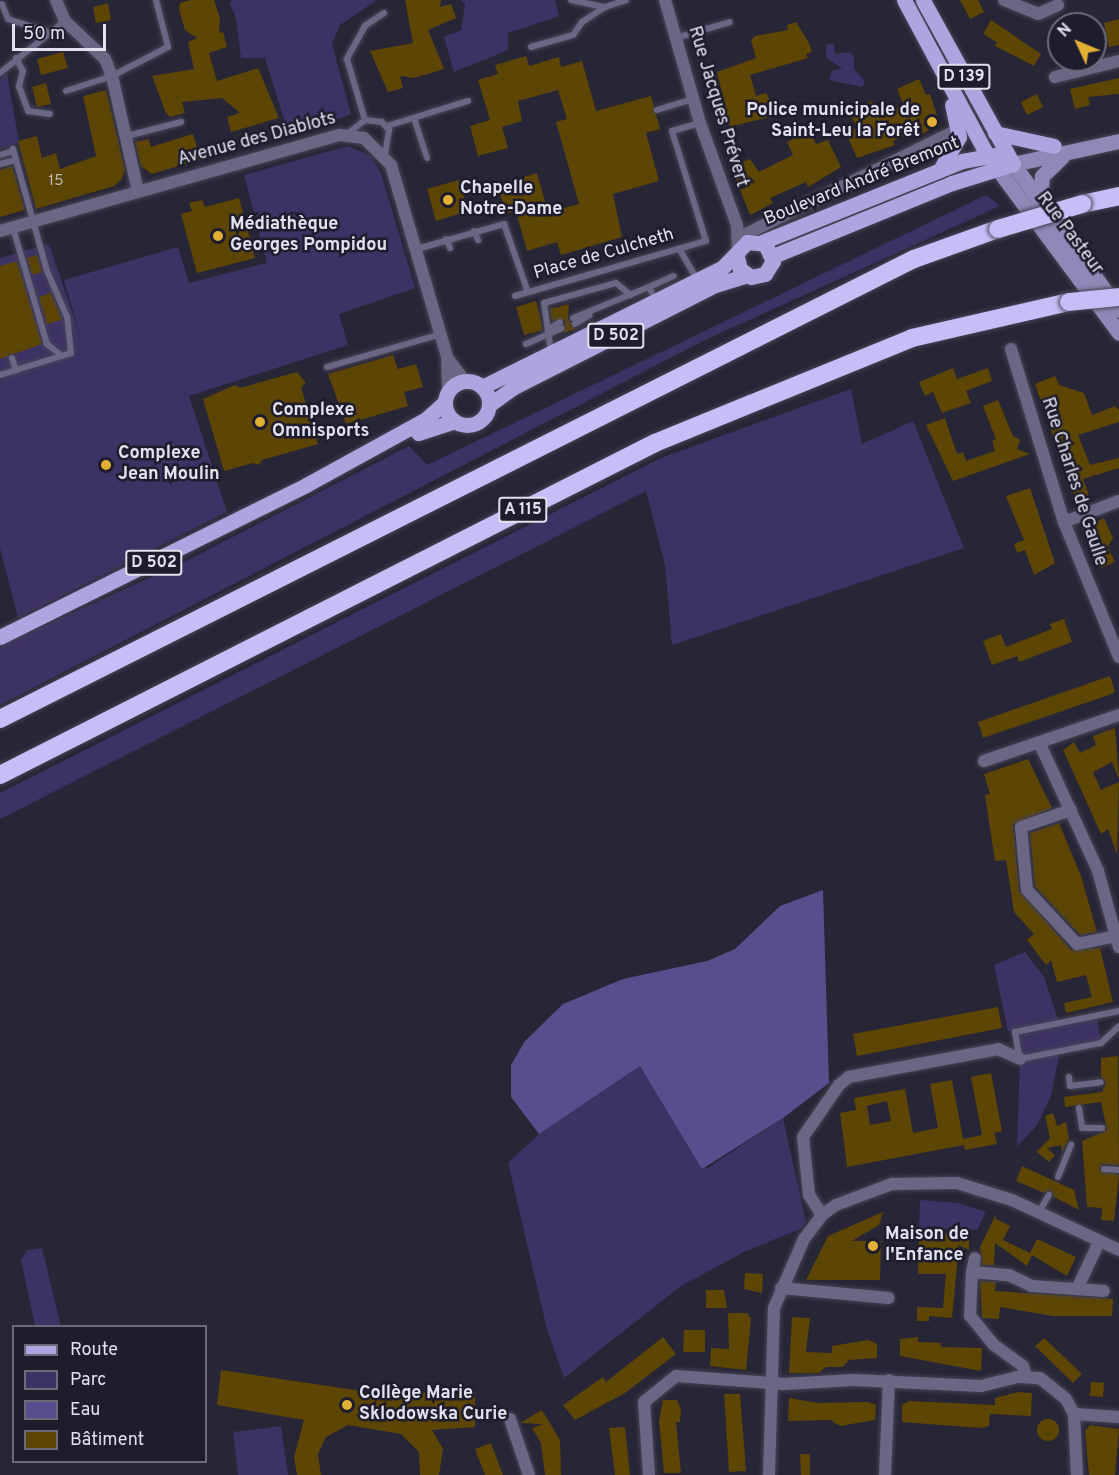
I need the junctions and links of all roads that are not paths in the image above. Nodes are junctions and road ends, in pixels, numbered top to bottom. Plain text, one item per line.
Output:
1 (56, 0) edge
2 (156, 0) edge
3 (571, 0) edge
4 (626, 0) edge
5 (665, 0) edge
6 (904, 0) edge
7 (923, 0) edge
8 (1004, 0) edge
9 (2, 4) dead end
10 (1058, 5) dead end
11 (605, 7) junction
12 (384, 13) dead end
13 (65, 21) junction
14 (730, 22) dead end
15 (46, 31) junction
16 (676, 38) junction
17 (531, 47) dead end
18 (16, 58) junction
19 (1119, 61) edge
20 (937, 66) junction
21 (0, 73) edge
22 (112, 76) junction
23 (1055, 76) dead end
24 (66, 91) dead end
25 (693, 99) junction
26 (468, 101) dead end
27 (657, 111) dead end
28 (51, 114) dead end
29 (414, 118) junction
30 (364, 120) junction
31 (181, 122) dead end
32 (700, 123) junction
33 (387, 126) junction
34 (959, 129) junction
35 (995, 133) junction
36 (347, 134) junction
37 (127, 136) junction
38 (1119, 139) edge
39 (1060, 151) junction
40 (0, 155) edge
41 (386, 155) junction
42 (987, 155) junction
43 (427, 158) dead end
44 (16, 159) junction
45 (1010, 159) junction
46 (0, 164) edge
47 (996, 169) junction
48 (937, 172) junction
49 (138, 191) junction
50 (1119, 196) edge
51 (1040, 204) junction
52 (34, 222) junction
53 (13, 228) junction
54 (0, 231) edge
55 (474, 231) junction
56 (751, 235) junction
57 (446, 239) junction
58 (478, 240) dead end
59 (450, 248) dead end
60 (417, 249) junction
61 (680, 250) junction
62 (737, 254) junction
63 (773, 256) junction
64 (747, 275) junction
65 (674, 276) dead end
66 (700, 280) junction
67 (649, 287) junction
68 (528, 292) junction
69 (631, 295) junction
70 (515, 296) dead end
71 (1119, 297) edge
72 (656, 302) junction
73 (1119, 310) edge
74 (574, 321) dead end
75 (561, 325) dead end
76 (549, 333) junction
77 (1119, 333) edge
78 (441, 334) junction
79 (526, 344) dead end
80 (1011, 350) dead end
81 (551, 355) junction
82 (62, 356) junction
83 (447, 356) junction
84 (12, 358) dead end
85 (327, 367) dead end
86 (16, 370) junction
87 (0, 375) edge
88 (465, 381) junction
89 (482, 387) junction
90 (446, 397) junction
91 (489, 405) junction
92 (454, 421) junction
93 (306, 485) junction
94 (1119, 501) edge
95 (1064, 522) junction
96 (0, 637) edge
97 (1119, 657) edge
98 (1119, 715) edge
99 (0, 719) edge
100 (1039, 742) junction
101 (984, 761) dead end
102 (0, 775) edge
103 (1071, 810) junction
104 (1118, 942) edge
105 (1119, 1011) edge
106 (1119, 1026) edge
107 (1020, 1059) junction
108 (1069, 1077) dead end
109 (1101, 1082) dead end
110 (1079, 1108) dead end
111 (1102, 1128) dead end
112 (1071, 1144) dead end
113 (1104, 1169) dead end
114 (1119, 1170) edge
115 (1058, 1177) dead end
116 (1049, 1195) dead end
117 (1039, 1213) junction
118 (822, 1215) junction
119 (1099, 1242) junction
120 (1119, 1250) edge
121 (975, 1258) dead end
122 (972, 1272) junction
123 (781, 1288) junction
124 (1077, 1289) junction
125 (1104, 1291) dead end
126 (889, 1298) dead end
127 (1026, 1376) junction
128 (889, 1380) junction
129 (772, 1383) junction
130 (1074, 1414) junction
131 (1119, 1418) edge
132 (510, 1419) dead end
133 (529, 1475) edge
134 (649, 1475) edge
135 (769, 1475) edge
136 (885, 1475) edge
137 (1077, 1475) edge

1 - 13 street
2 - 22 lane
3 - 11 lane
4 - 11 lane
5 - 16 street, Rue Jacques Prévert
6 - 20 main road, D 139
7 - 35 main road, D 139
8 - 10 street
9 - 15 lane
11 - 17 lane
12 - 30 lane
13 - 15 lane
13 - 22 street
14 - 16 lane
15 - 18 lane
16 - 25 street, Rue Jacques Prévert
18 - 21 lane
18 - 28 lane
19 - 23 street
20 - 34 main road, D 139
20 - 42 main road, D 139
22 - 24 lane
22 - 37 street
25 - 27 lane
25 - 32 street, Rue Jacques Prévert
26 - 29 lane
29 - 33 lane
29 - 43 lane
30 - 33 lane
30 - 36 lane
31 - 37 lane
32 - 56 street, Rue Jacques Prévert
32 - 61 lane, Place de Culcheth
33 - 41 lane
34 - 48 main road
34 - 56 street
35 - 39 main road
35 - 45 main road, D 139
36 - 41 street, Avenue des Diablots
36 - 49 street, Avenue des Diablots
37 - 49 street
38 - 39 street, Boulevard André Bremont
39 - 45 street, Boulevard André Bremont
39 - 51 street
40 - 44 lane
41 - 60 street
42 - 45 main road, Boulevard André Bremont
42 - 47 street, D 139
42 - 48 main road, Boulevard André Bremont
44 - 46 lane
44 - 52 lane
45 - 47 main road, Boulevard André Bremont
45 - 51 street, Rue Pasteur / D 139
47 - 63 main road, Boulevard André Bremont
47 - 77 street, Rue Pasteur / D 139
48 - 56 main road, Boulevard André Bremont
49 - 52 street, Avenue des Diablots
50 - 99 highway, A 115, bridge
51 - 73 street, Rue Pasteur / D 139
52 - 53 street, Avenue des Diablots
52 - 82 lane
53 - 54 street, Avenue des Diablots
53 - 82 lane
55 - 57 lane, Place de Culcheth
55 - 58 lane
55 - 68 lane, Place de Culcheth
56 - 62 main road, Boulevard André Bremont
56 - 63 main road
57 - 59 lane
57 - 60 lane, Place de Culcheth
60 - 78 street
61 - 66 lane
61 - 68 lane, Place de Culcheth
62 - 64 main road
62 - 66 main road, D 502
63 - 64 main road
64 - 91 main road, D 502
65 - 67 lane
66 - 72 main road, D 502
67 - 69 lane
67 - 72 lane
68 - 70 lane
69 - 74 lane
69 - 76 lane
71 - 102 highway, A 115, bridge
72 - 81 main road, D 502
75 - 76 lane
76 - 79 lane
76 - 81 lane
78 - 83 street
78 - 85 lane
80 - 95 street, Rue Charles de Gaulle
81 - 89 main road, D 502
82 - 86 lane
83 - 88 street
83 - 90 street
84 - 86 lane
86 - 87 lane
88 - 89 main road
88 - 90 main road
89 - 91 main road
90 - 92 main road
90 - 93 main road, D 502
91 - 92 main road
92 - 93 main road, D 502
93 - 96 main road, D 502
94 - 95 street
95 - 97 street, Rue Charles de Gaulle
98 - 100 street
100 - 101 street
100 - 103 street
103 - 104 street
103 - 104 street
105 - 107 lane
106 - 107 lane
107 - 118 street
108 - 109 lane
110 - 111 lane
112 - 115 lane
113 - 114 lane
116 - 117 lane
117 - 118 street
117 - 119 street
118 - 123 street
119 - 120 street
119 - 124 street
121 - 122 street
122 - 124 street
122 - 127 street
123 - 126 street
123 - 129 street
124 - 125 street
127 - 128 street
127 - 130 street
128 - 129 street
128 - 136 street
129 - 134 street
129 - 135 street
130 - 131 street
130 - 137 street
132 - 133 street

